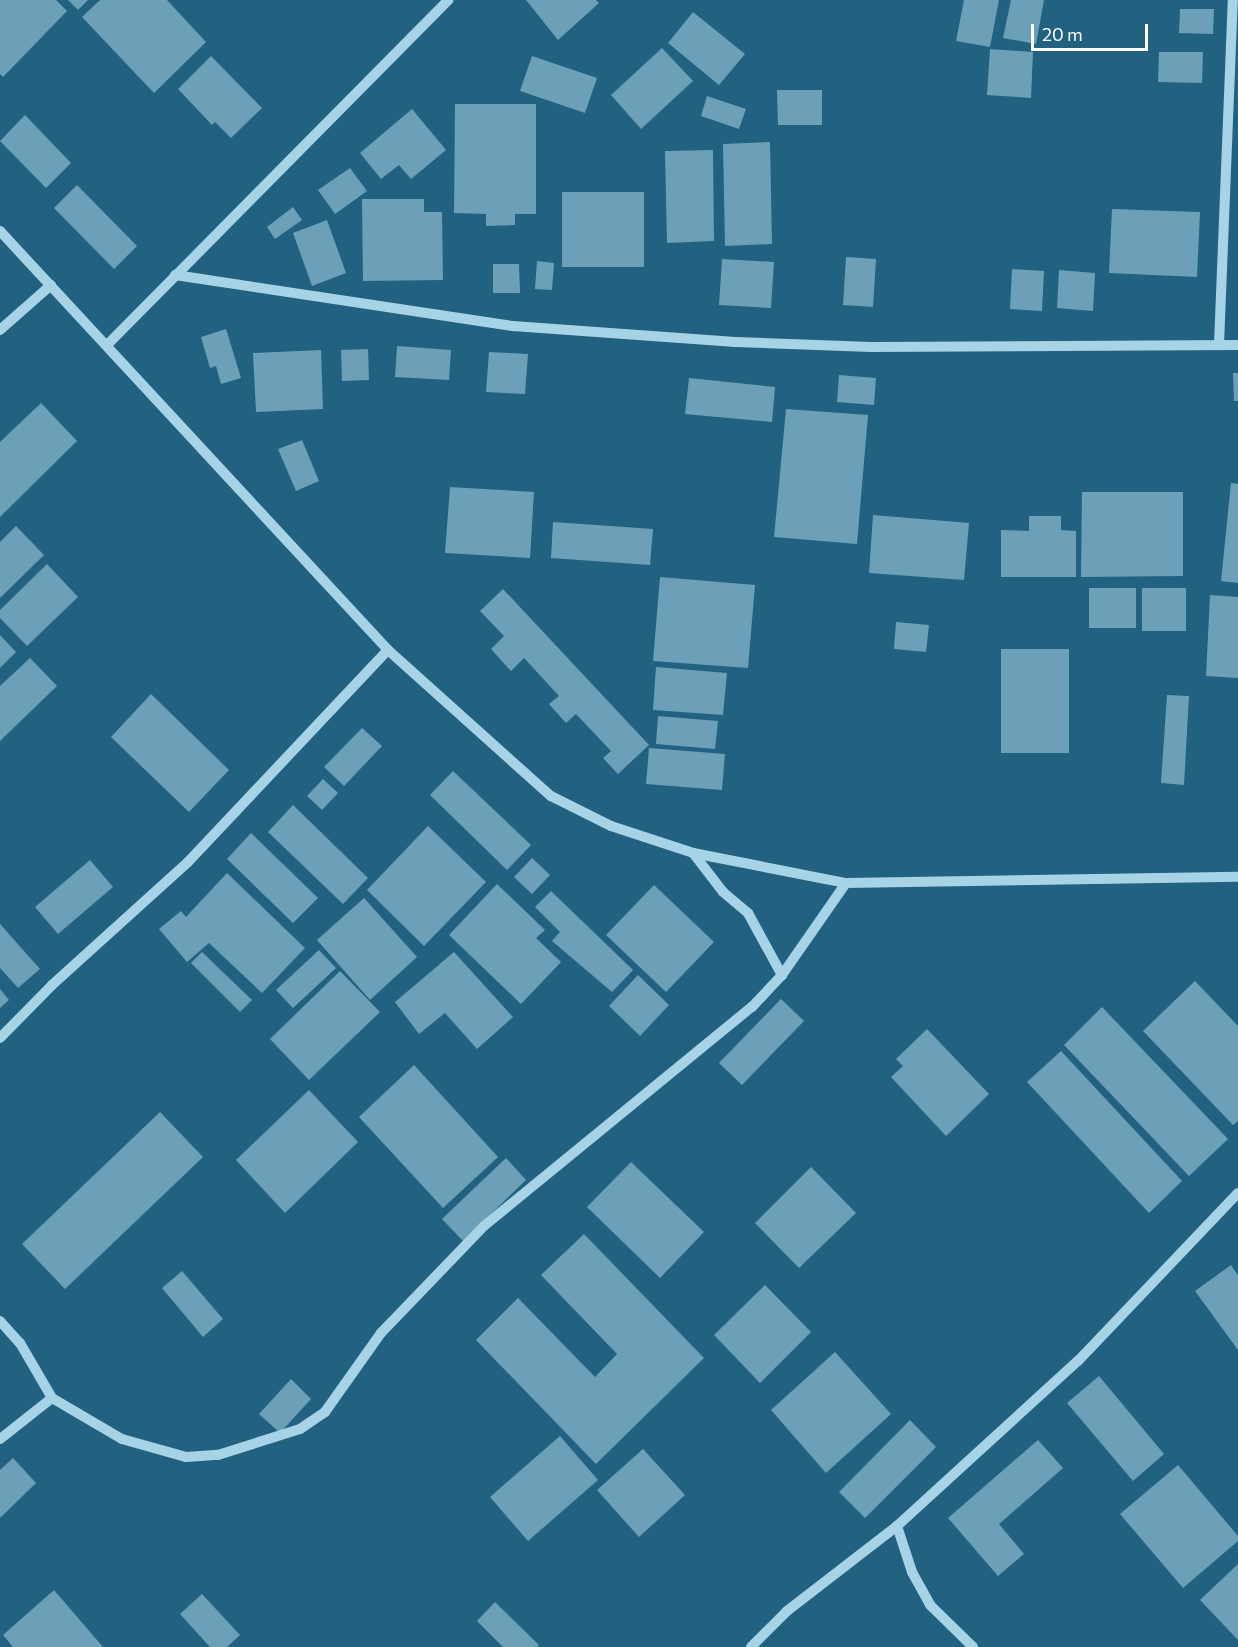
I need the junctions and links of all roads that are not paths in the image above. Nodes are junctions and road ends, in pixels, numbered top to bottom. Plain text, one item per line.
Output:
1 (449, 0) edge
2 (1233, 0) edge
3 (0, 231) edge
4 (175, 275) junction
5 (51, 285) junction
6 (0, 330) edge
7 (108, 344) junction
8 (1219, 344) junction
9 (1238, 345) edge
10 (387, 650) junction
11 (693, 853) junction
12 (1238, 877) edge
13 (846, 884) junction
14 (782, 975) junction
15 (0, 1038) edge
16 (1238, 1192) edge
17 (0, 1321) edge
18 (52, 1398) junction
19 (0, 1439) edge
20 (897, 1526) junction
21 (752, 1647) edge
22 (973, 1647) edge

1 - 4 street
2 - 8 street
3 - 5 street
4 - 7 street
4 - 8 street
5 - 6 street
5 - 7 street
7 - 10 street
8 - 9 street
10 - 11 street
10 - 15 street
11 - 13 street
11 - 14 street
12 - 13 street
13 - 14 street
14 - 18 street
16 - 20 street
17 - 18 street
18 - 19 street
20 - 21 street
20 - 22 street

